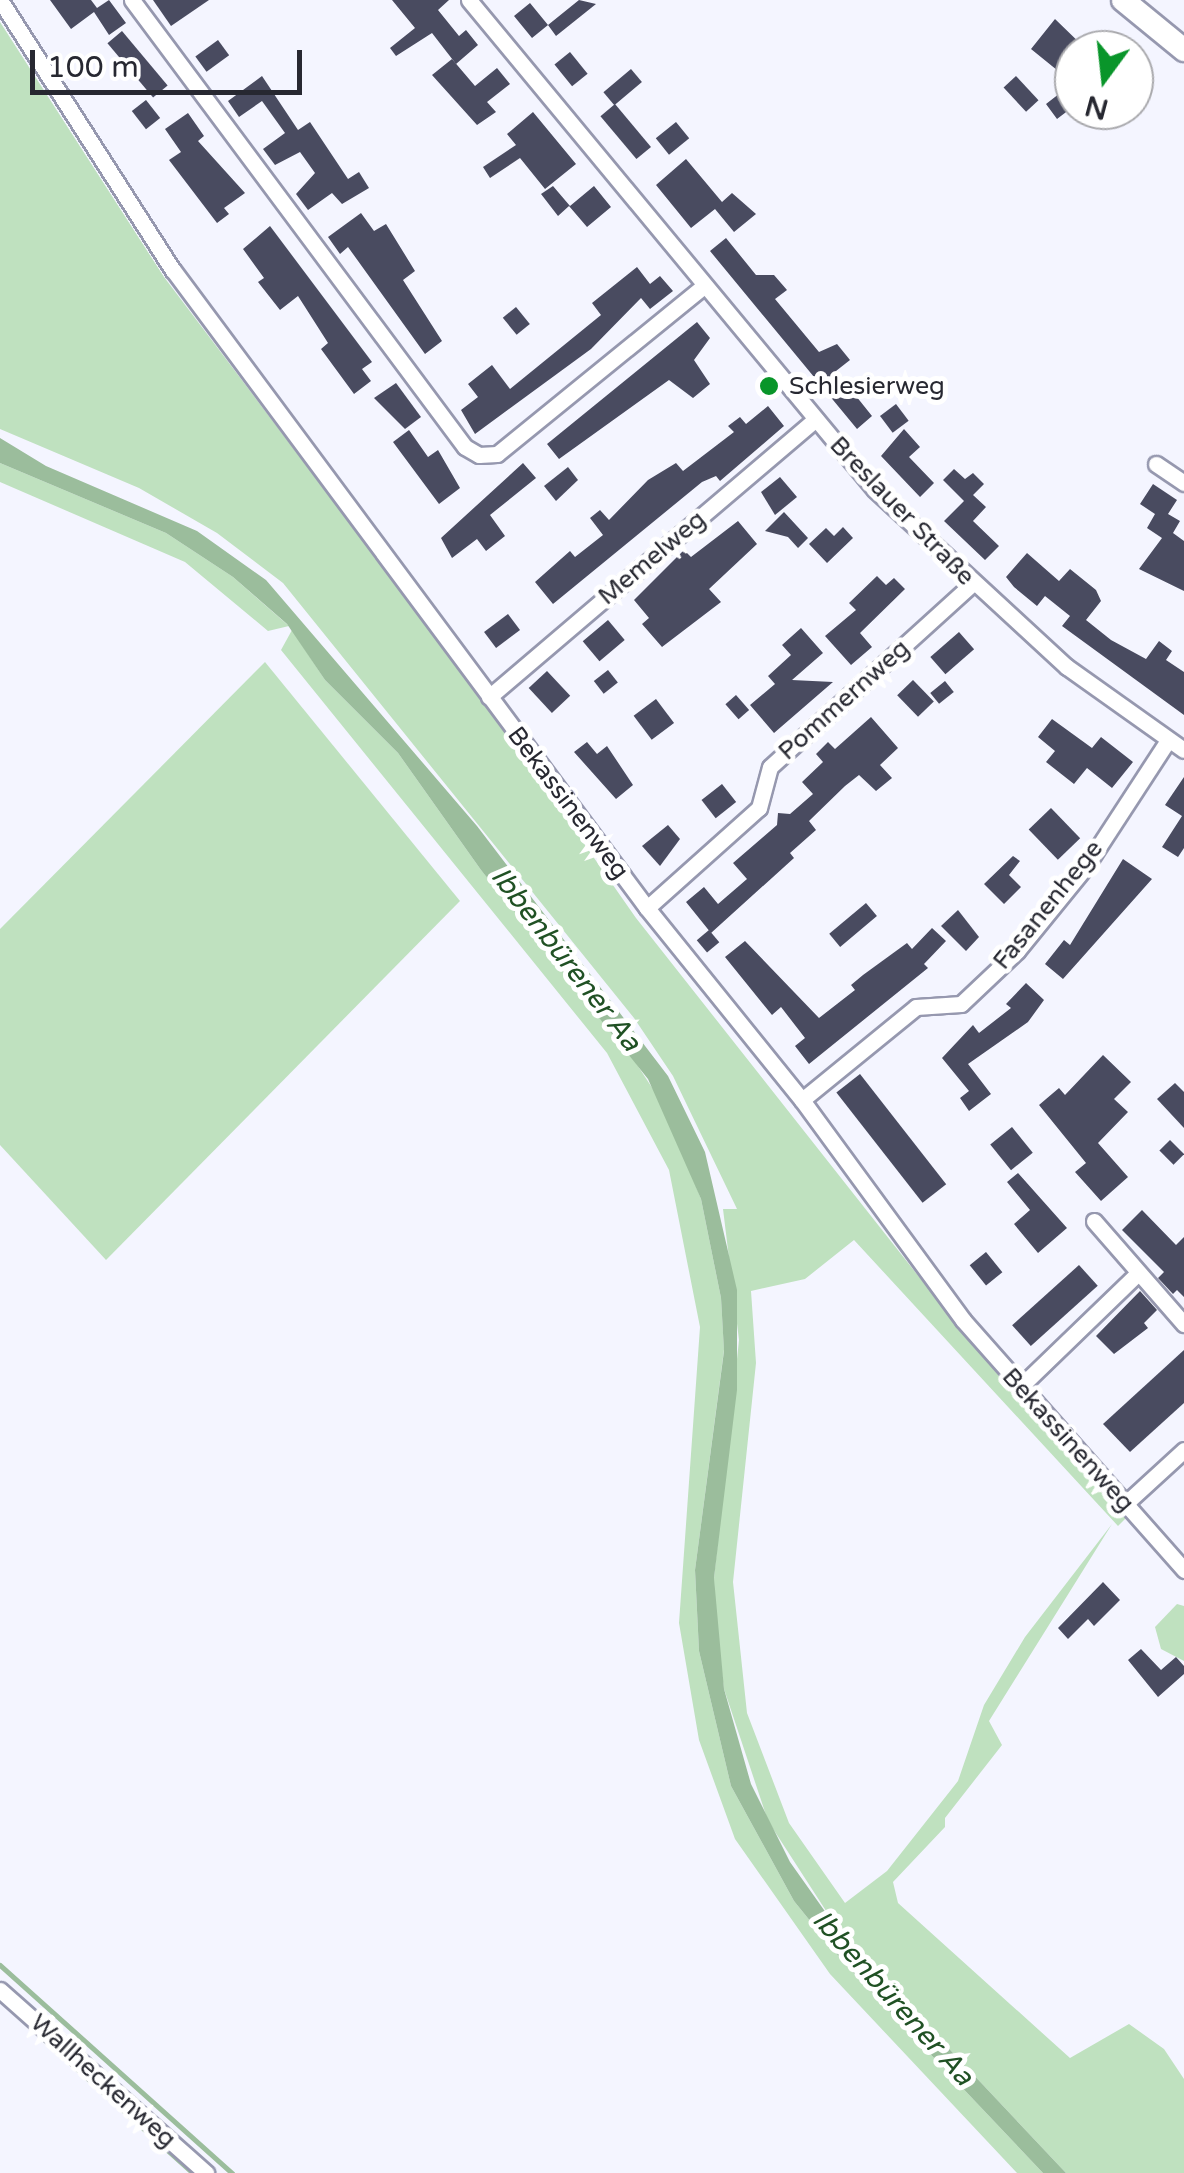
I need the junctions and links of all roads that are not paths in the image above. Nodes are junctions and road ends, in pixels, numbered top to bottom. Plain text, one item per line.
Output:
1 (0, 0) edge
2 (132, 0) edge
3 (469, 0) edge
4 (1123, 0) edge
5 (1184, 50) edge
6 (704, 286) junction
7 (816, 420) junction
8 (1156, 464) dead end
9 (1184, 483) edge
10 (971, 585) junction
11 (489, 698) junction
12 (1168, 740) junction
13 (1184, 750) edge
14 (646, 908) junction
15 (802, 1100) junction
16 (1094, 1221) dead end
17 (1136, 1275) junction
18 (1184, 1324) edge
19 (1020, 1387) junction
20 (1184, 1450) edge
21 (1125, 1504) junction
22 (1184, 1570) edge
23 (0, 1990) edge
24 (206, 2173) edge

1 - 11 street, Bekassinenweg
2 - 6 street
3 - 6 street, Breslauer Straße
4 - 5 main road
6 - 7 street, Breslauer Straße
7 - 10 street, Breslauer Straße
7 - 11 street, Memelweg
8 - 9 street
10 - 12 street, Breslauer Straße
10 - 14 street, Pommernweg
11 - 14 street, Bekassinenweg
12 - 13 street, Breslauer Straße
12 - 15 street, Fasanenhege
14 - 15 street, Bekassinenweg
15 - 19 street, Bekassinenweg
16 - 17 street
17 - 18 street
17 - 19 street
19 - 21 street, Bekassinenweg
20 - 21 street
21 - 22 street, Bekassinenweg
23 - 24 street, Wallheckenweg

